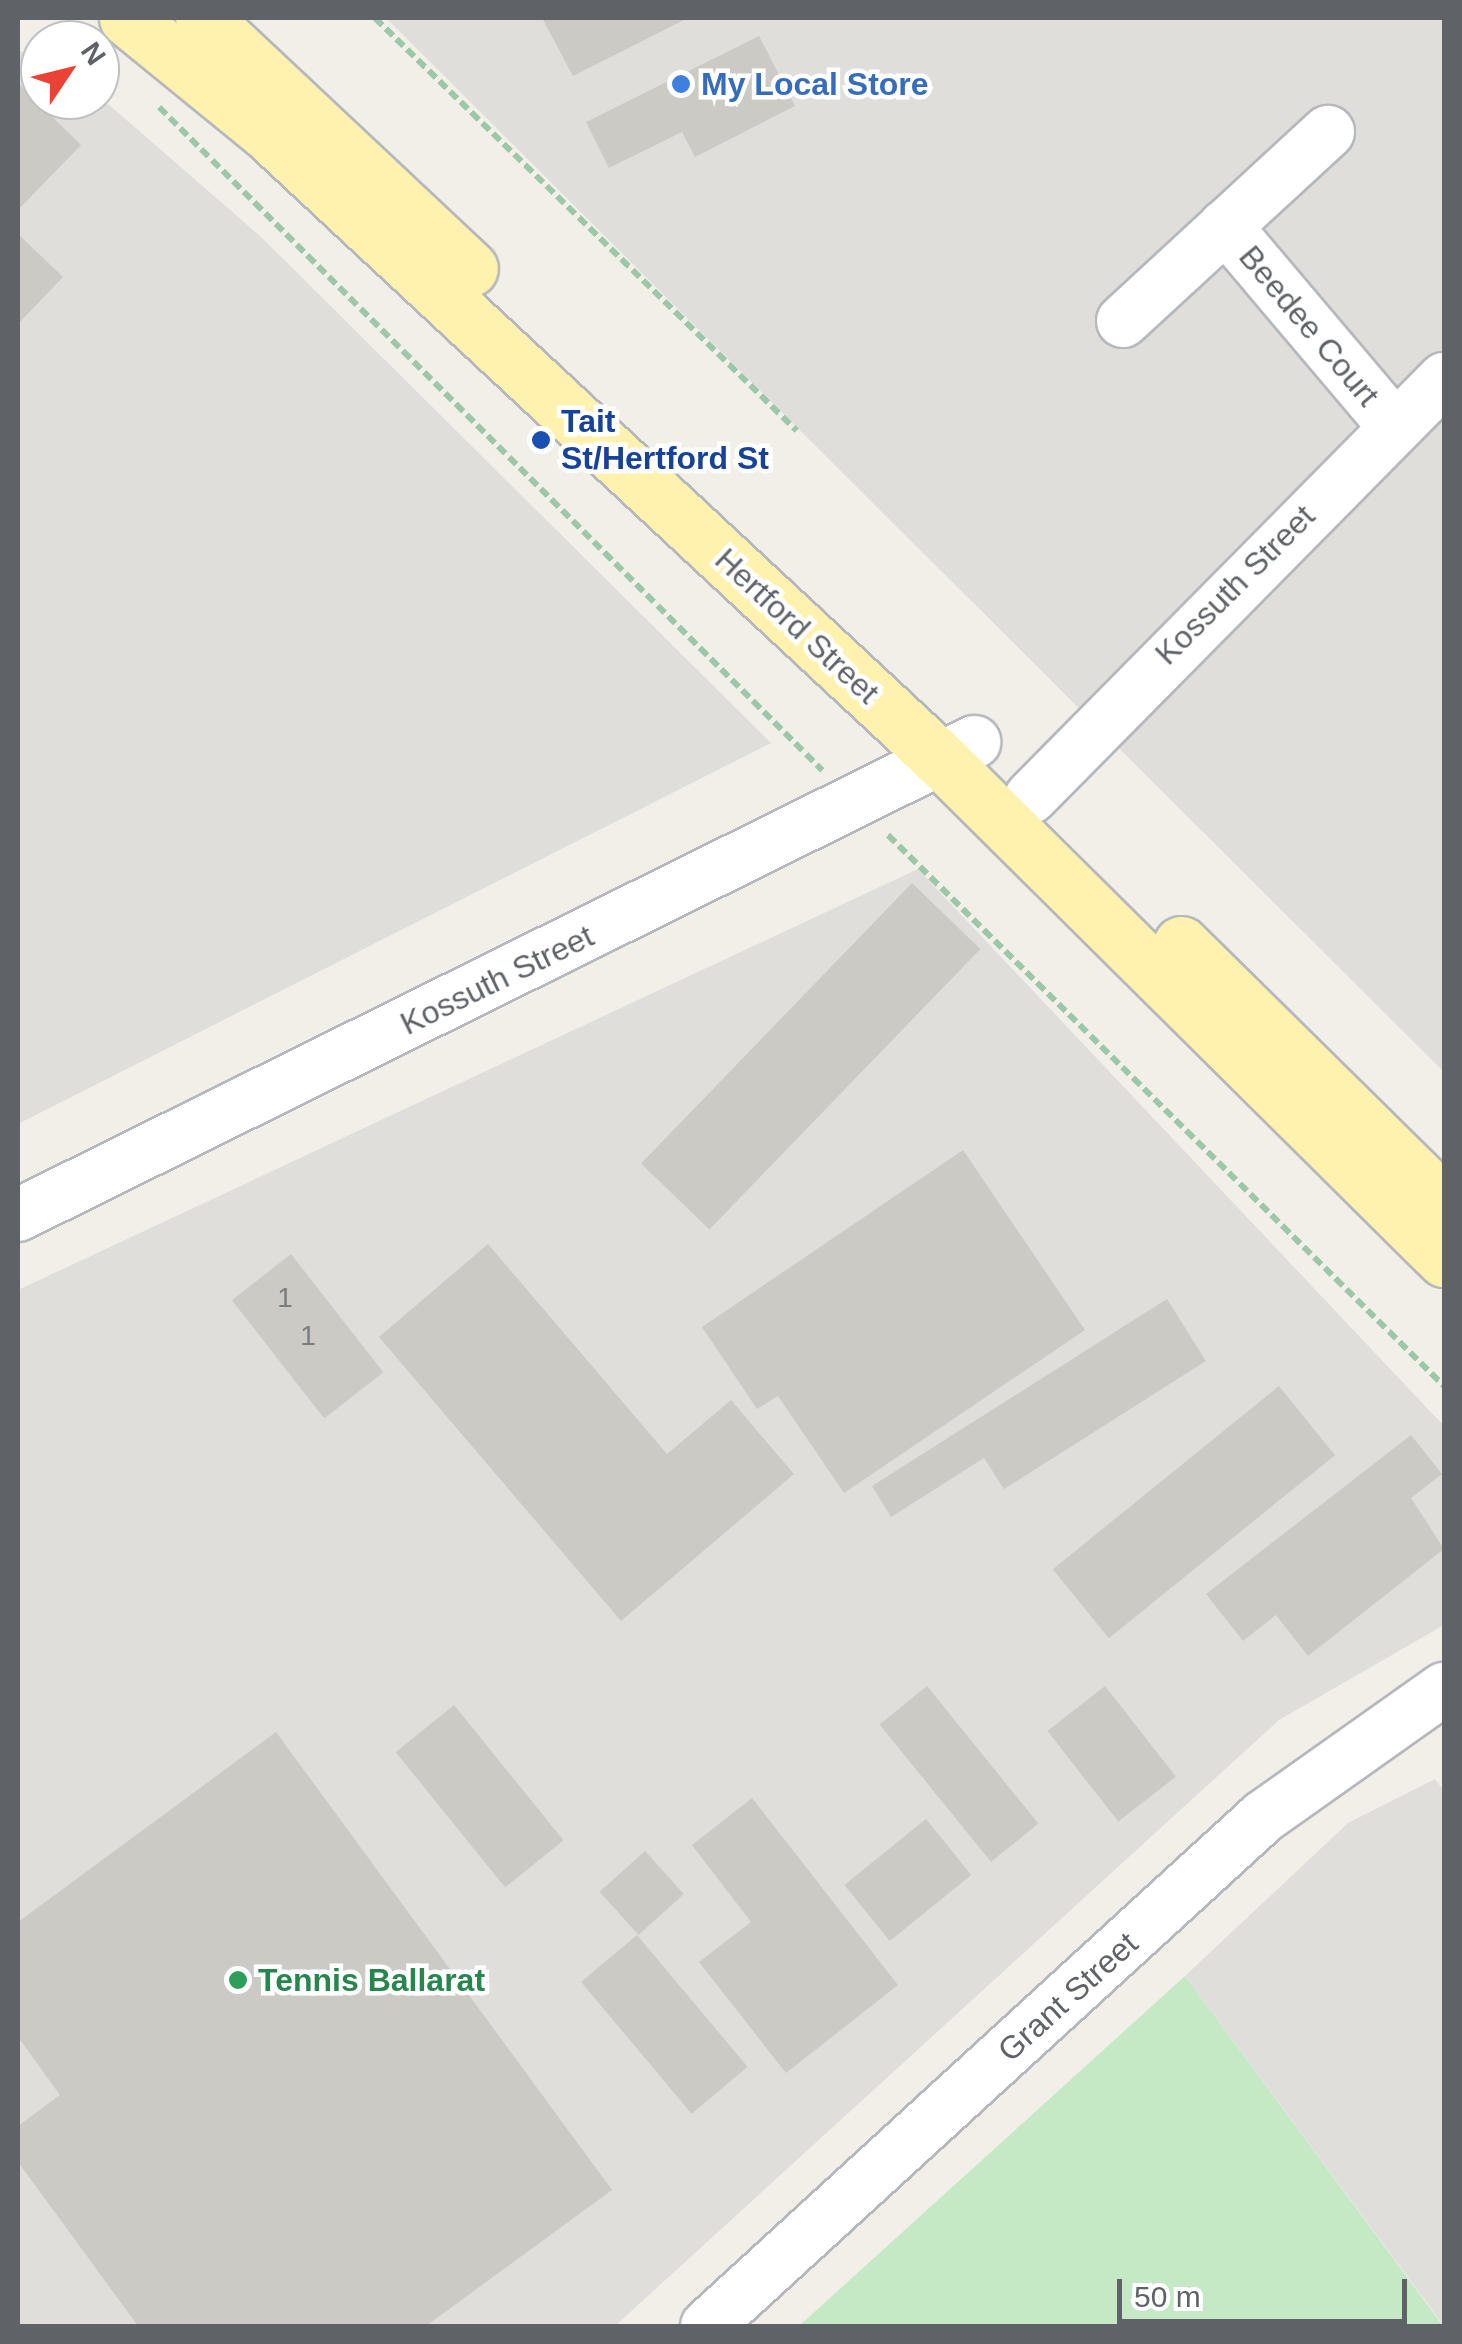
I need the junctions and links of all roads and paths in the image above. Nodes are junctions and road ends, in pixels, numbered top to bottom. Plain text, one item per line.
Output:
1 (127, 18) edge
2 (202, 18) edge
3 (374, 18) edge
4 (150, 87) dead end
5 (1328, 132) dead end
6 (1226, 226) junction
7 (1123, 321) dead end
8 (1444, 379) edge
9 (1393, 425) junction
10 (797, 432) dead end
11 (958, 751) junction
12 (1031, 796) junction
13 (856, 803) junction
14 (1444, 1202) edge
15 (18, 1216) edge
16 (1444, 1259) edge
17 (1444, 1386) edge
18 (1444, 1690) edge
19 (707, 2326) edge

1 - 11 main road, Hertford Street
2 - 11 main road, Hertford Street
3 - 10 path
4 - 13 path
5 - 6 street, Beedee Court
6 - 7 street, Beedee Court
6 - 9 street, Beedee Court
8 - 9 street, Kossuth Street
9 - 12 street, Kossuth Street
11 - 12 main road, Hertford Street
11 - 13 street, Kossuth Street
11 - 16 main road, Hertford Street
12 - 14 main road, Hertford Street
13 - 15 street, Kossuth Street
13 - 17 path
18 - 19 street, Grant Street

